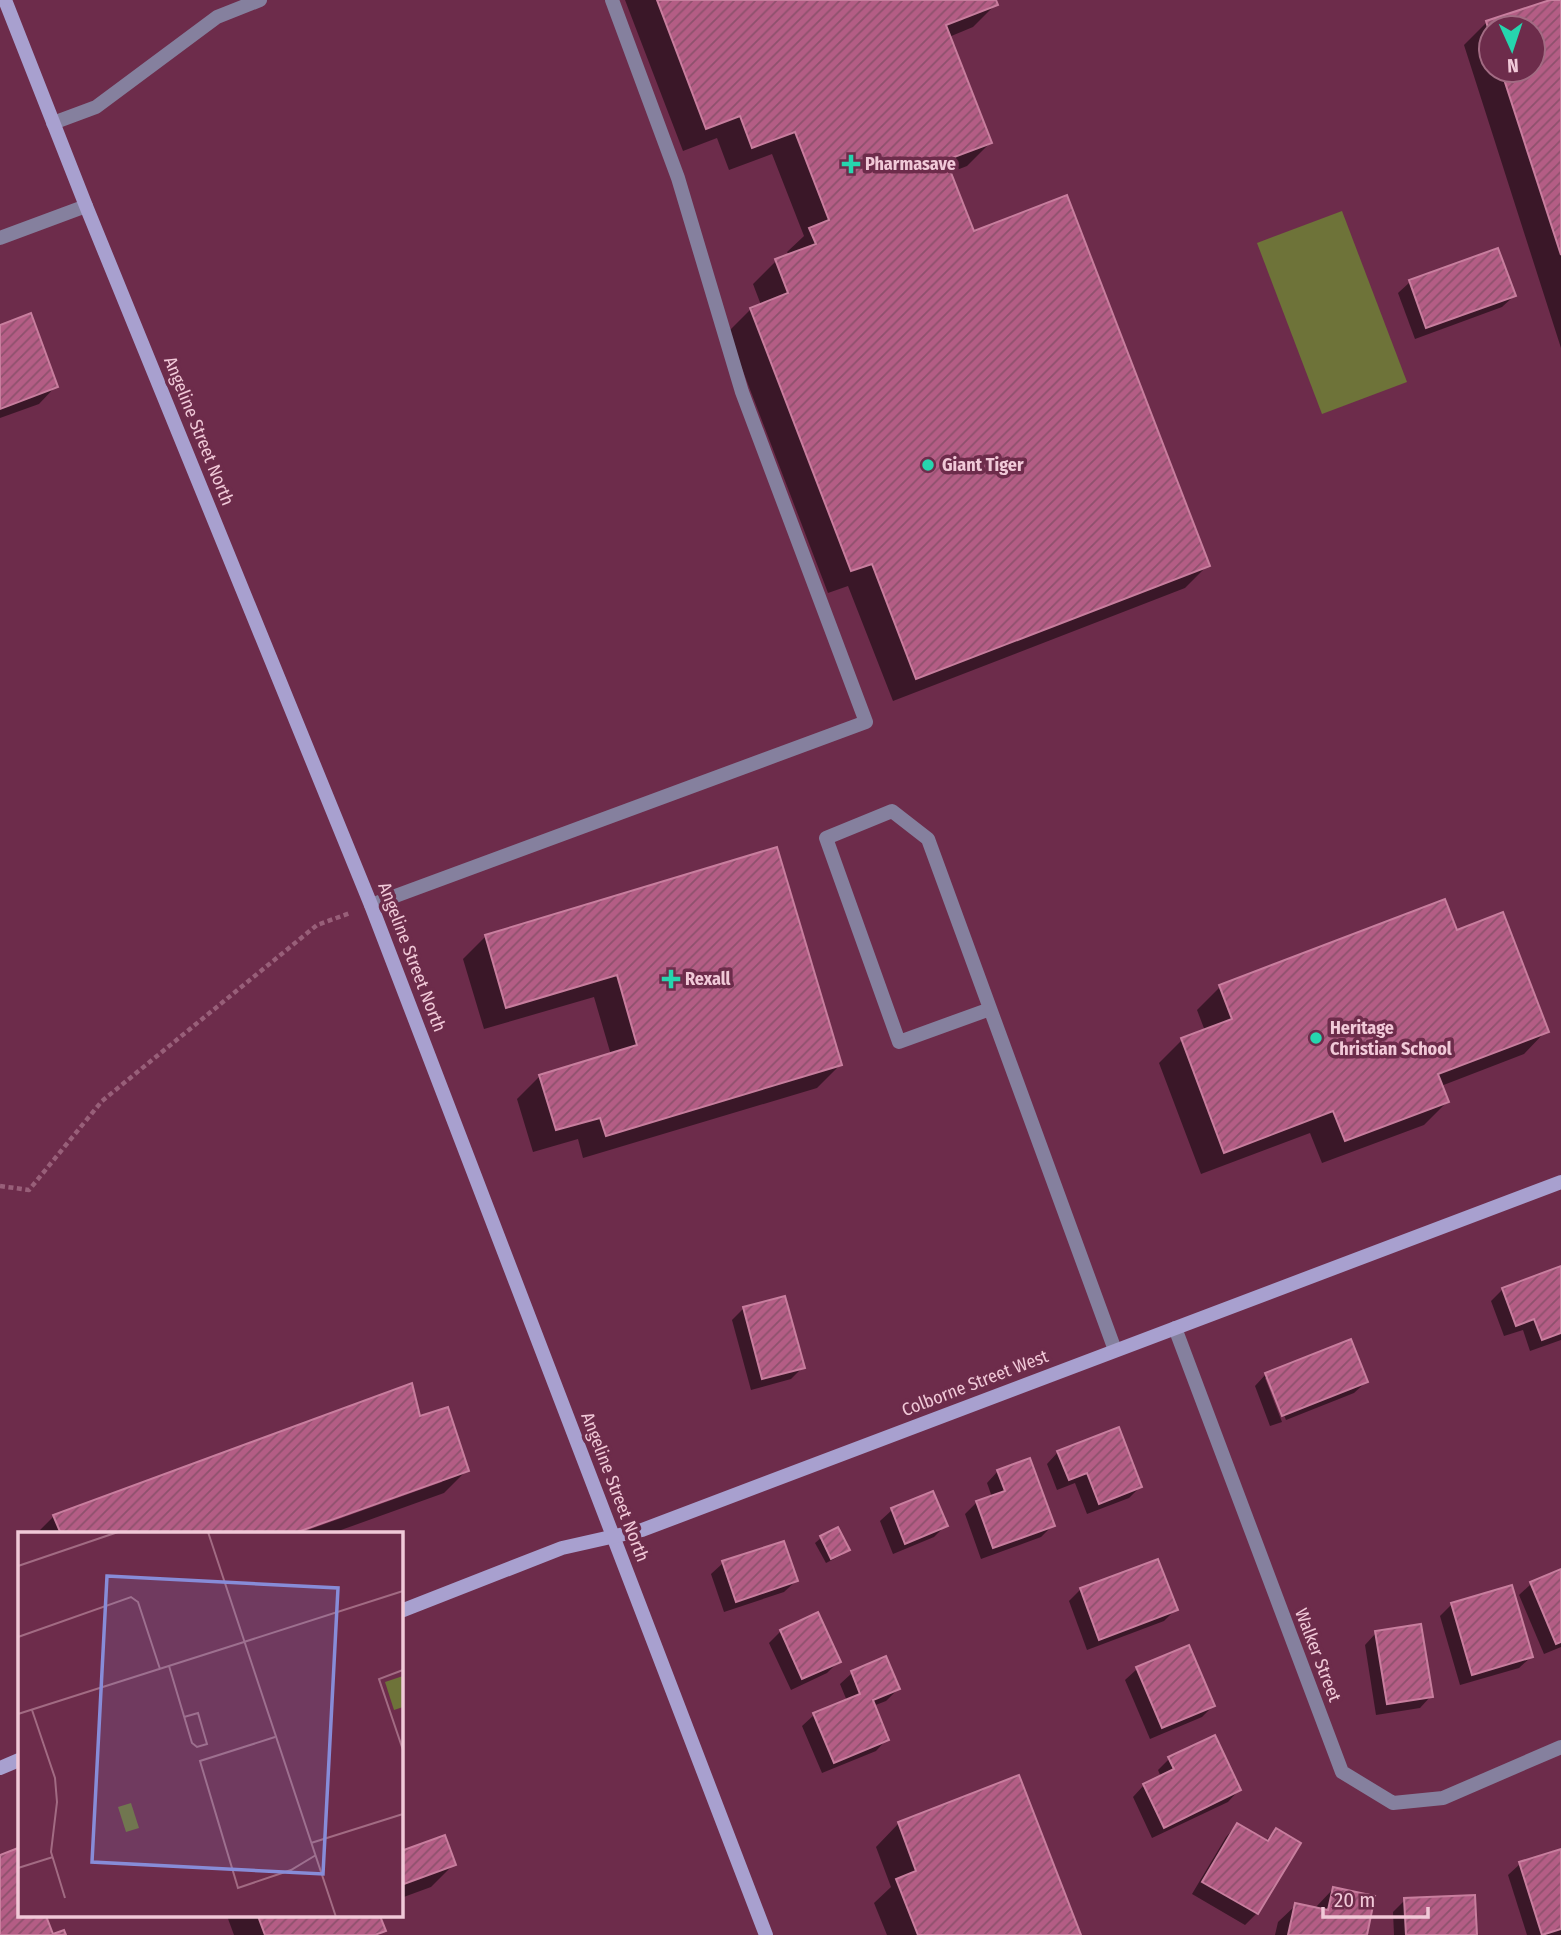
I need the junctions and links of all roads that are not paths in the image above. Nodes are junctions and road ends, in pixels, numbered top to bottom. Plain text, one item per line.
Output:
1 (5, 0) edge
2 (260, 0) edge
3 (612, 0) edge
4 (53, 123) junction
5 (86, 206) junction
6 (0, 238) edge
7 (371, 905) junction
8 (990, 1009) junction
9 (1561, 1182) edge
10 (1175, 1328) junction
11 (1115, 1350) junction
12 (614, 1536) junction
13 (402, 1611) edge
14 (1561, 1747) edge
15 (18, 1760) edge
16 (0, 1768) edge
17 (766, 1935) edge

1 - 4 main road, Angeline Street North
2 - 4 street
3 - 7 street
4 - 5 main road, Angeline Street North
5 - 6 street
5 - 7 main road, Angeline Street North
7 - 12 main road, Angeline Street North
8 - 8 street
8 - 11 street
9 - 10 main road, Colborne Street West
10 - 11 main road, Colborne Street West
10 - 14 street, Walker Street
11 - 12 main road, Colborne Street West
12 - 13 main road, Colborne Street West
12 - 17 main road, Angeline Street North
15 - 16 main road

